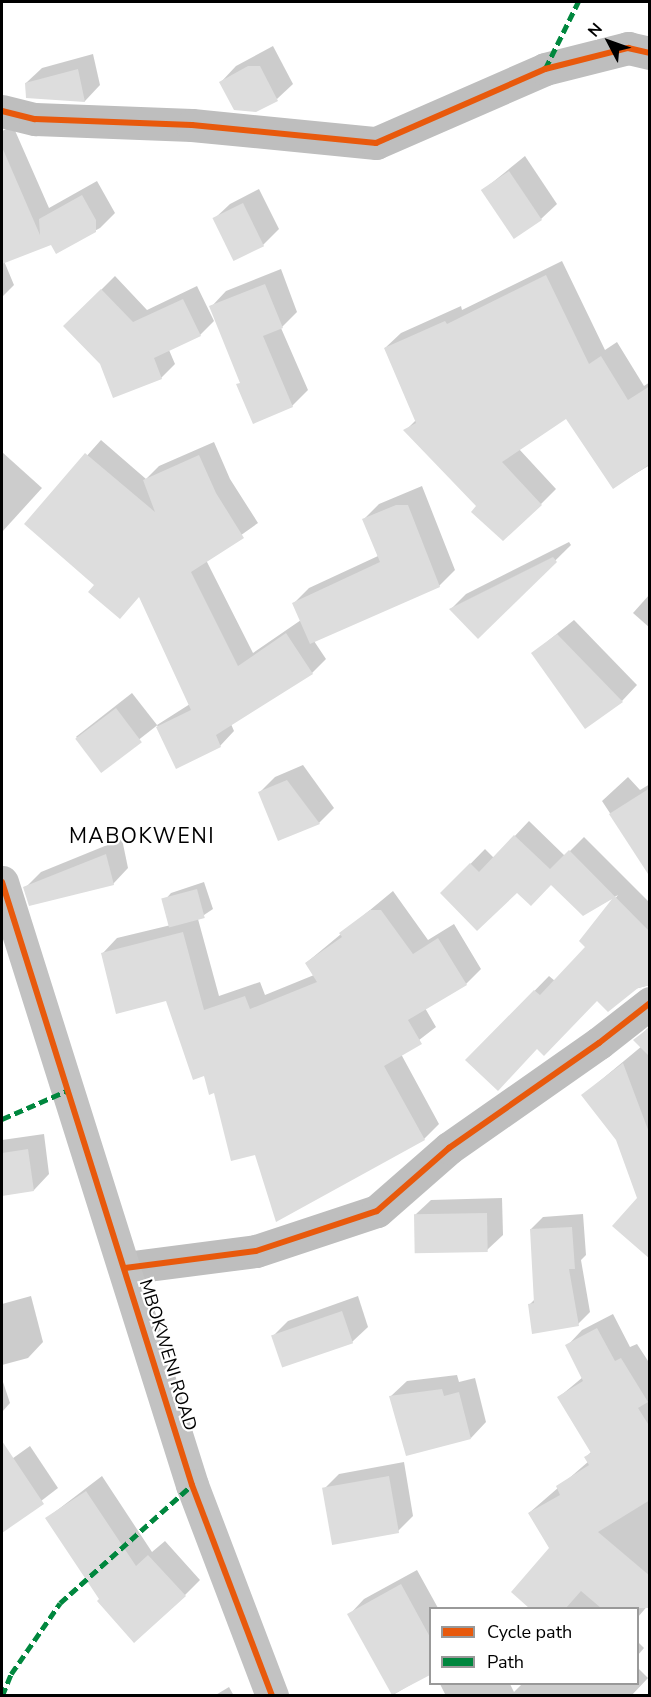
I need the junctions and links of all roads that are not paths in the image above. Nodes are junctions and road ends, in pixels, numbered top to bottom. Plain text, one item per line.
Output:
1 (650, 53) edge
2 (2, 111) edge
3 (2, 882) edge
4 (650, 1003) edge
5 (125, 1268) junction
6 (272, 1695) edge

1 - 2 street
3 - 5 street, MBOKWENI ROAD
4 - 5 street
5 - 6 street, MBOKWENI ROAD

